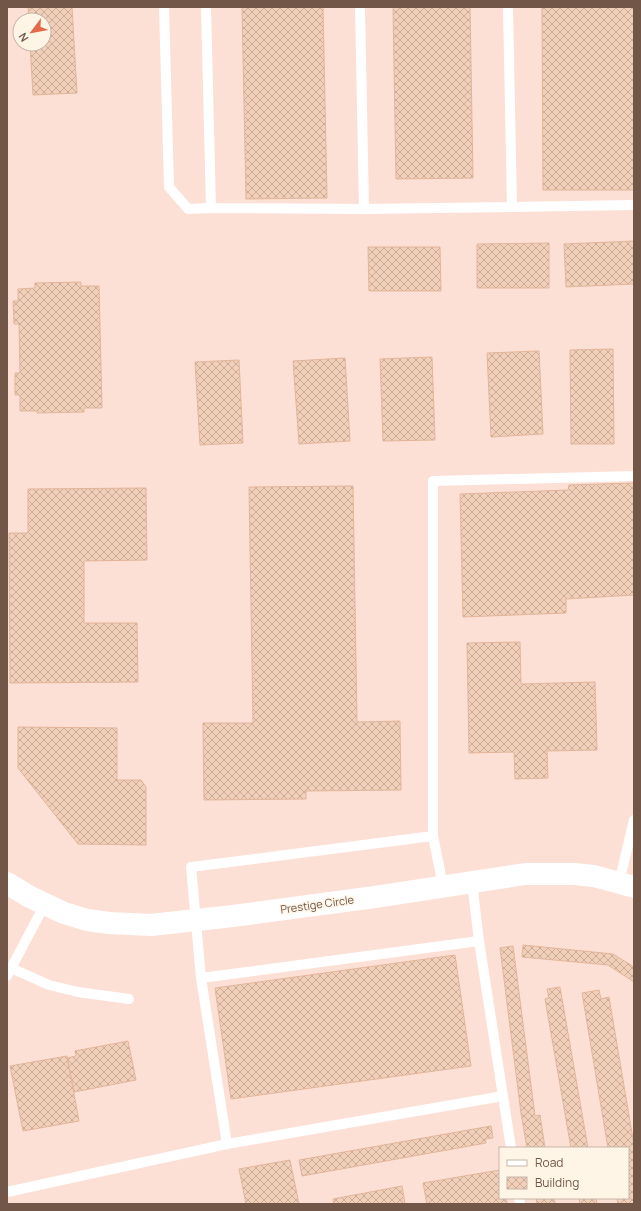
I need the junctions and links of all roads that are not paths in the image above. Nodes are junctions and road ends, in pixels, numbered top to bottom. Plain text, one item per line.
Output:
1 (164, 7) edge
2 (206, 7) edge
3 (360, 7) edge
4 (508, 7) edge
5 (634, 205) edge
6 (512, 207) junction
7 (211, 208) junction
8 (364, 209) junction
9 (634, 476) edge
10 (634, 820) edge
11 (433, 836) junction
12 (472, 882) junction
13 (7, 883) edge
14 (626, 885) edge
15 (443, 886) junction
16 (45, 904) junction
17 (195, 920) junction
18 (480, 942) junction
19 (9, 972) edge
20 (201, 978) junction
21 (129, 999) dead end
22 (503, 1096) junction
23 (227, 1144) junction
24 (511, 1147) edge
25 (7, 1192) edge

1 - 7 lane
2 - 7 lane
3 - 8 lane
4 - 6 lane
5 - 6 lane
6 - 8 lane
7 - 8 lane
9 - 11 lane
10 - 14 lane
11 - 15 lane
11 - 17 lane
12 - 14 street, Prestige Circle
12 - 15 street, Prestige Circle
12 - 18 lane
13 - 16 street, Prestige Circle
15 - 17 street, Prestige Circle
16 - 17 street, Prestige Circle
16 - 19 lane
17 - 20 lane
18 - 20 lane
18 - 22 lane
19 - 21 lane
20 - 23 lane
22 - 23 lane
22 - 24 lane
23 - 25 lane

